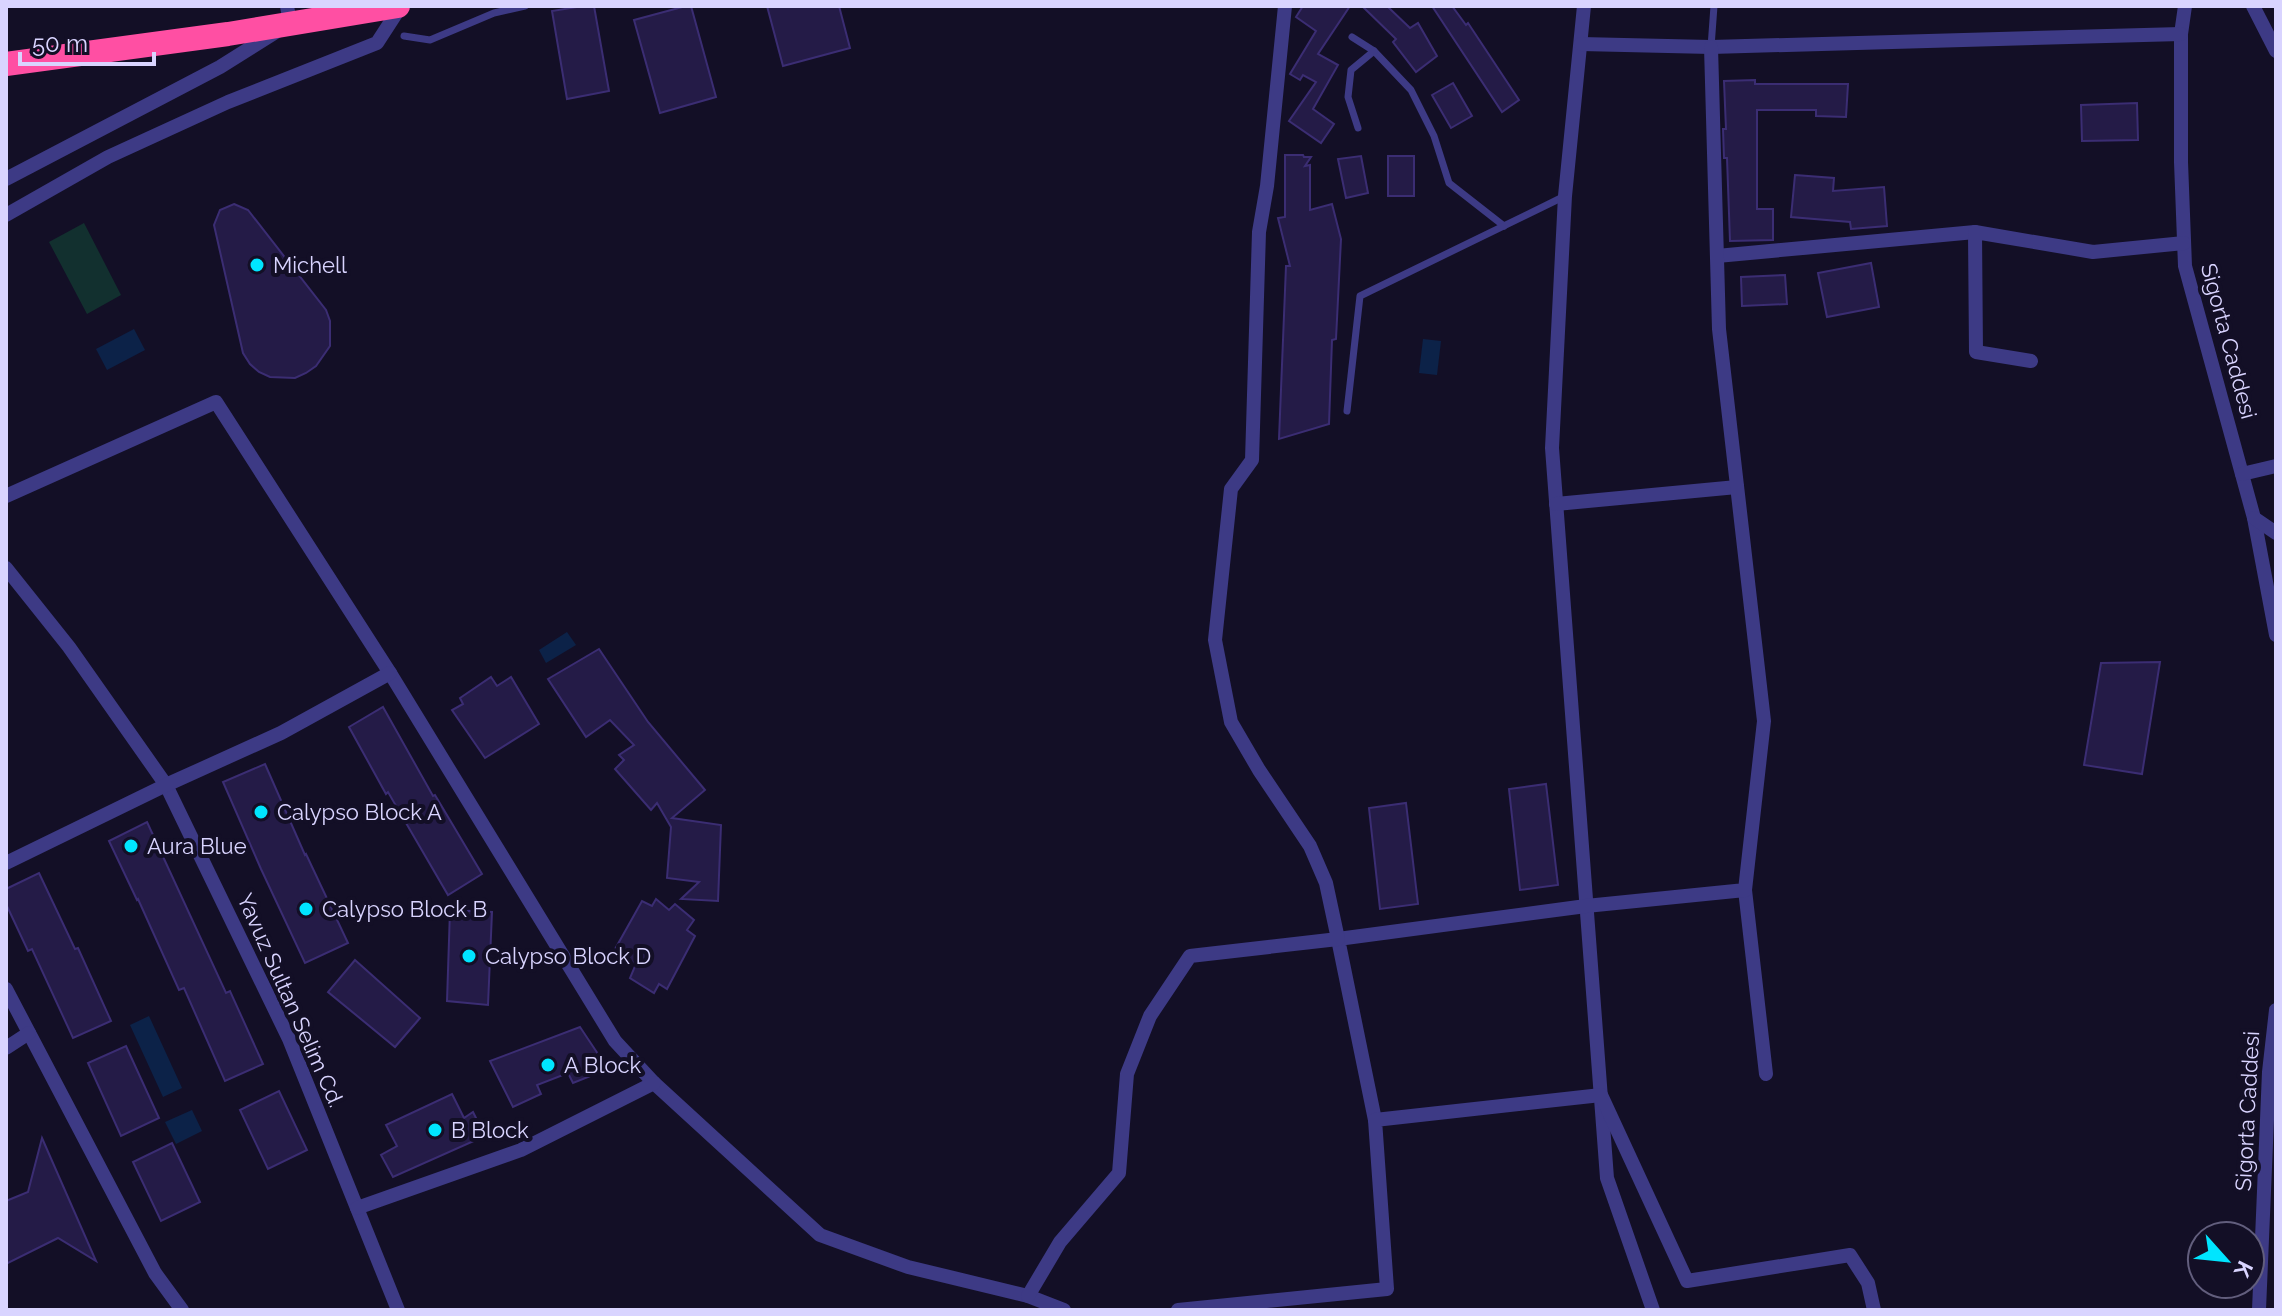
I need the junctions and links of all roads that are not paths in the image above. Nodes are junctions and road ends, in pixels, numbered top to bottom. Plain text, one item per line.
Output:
1 (399, 6) edge
2 (525, 6) edge
3 (1285, 6) edge
4 (1584, 6) edge
5 (1714, 6) edge
6 (2185, 6) edge
7 (2253, 6) edge
8 (289, 15) edge
9 (2181, 34) junction
10 (404, 36) dead end
11 (1352, 37) dead end
12 (1581, 44) junction
13 (1711, 47) junction
14 (1374, 51) junction
15 (2276, 51) edge
16 (6, 64) edge
17 (1358, 128) dead end
18 (6, 179) edge
19 (1565, 196) junction
20 (6, 215) edge
21 (1504, 226) junction
22 (1975, 232) junction
23 (2184, 243) junction
24 (1717, 256) junction
25 (2031, 361) dead end
26 (1347, 411) dead end
27 (2276, 466) edge
28 (2242, 474) junction
29 (1737, 487) junction
30 (6, 496) edge
31 (1556, 504) junction
32 (2254, 518) junction
33 (2276, 533) edge
34 (6, 568) edge
35 (2276, 635) edge
36 (390, 673) junction
37 (166, 785) junction
38 (6, 863) edge
39 (1745, 890) junction
40 (1586, 906) junction
41 (1338, 939) junction
42 (6, 989) edge
43 (2276, 1010) edge
44 (29, 1033) junction
45 (6, 1048) edge
46 (1766, 1074) dead end
47 (654, 1083) junction
48 (1601, 1095) junction
49 (1375, 1120) junction
50 (357, 1208) junction
51 (1028, 1296) junction
52 (182, 1310) edge
53 (398, 1310) edge
54 (1064, 1310) edge
55 (1178, 1310) edge
56 (1653, 1310) edge
57 (1874, 1310) edge
58 (2259, 1310) edge

1 - 8 highway
1 - 20 street
2 - 10 lane
3 - 41 street
4 - 12 street
5 - 13 lane
6 - 9 street, Sigorta Caddesi
7 - 15 street
8 - 16 highway
8 - 18 street
9 - 13 street
9 - 23 street, Sigorta Caddesi
11 - 14 lane
12 - 13 street
12 - 19 street
13 - 24 street
14 - 17 lane
14 - 21 lane
19 - 21 lane
19 - 31 street
21 - 26 lane
22 - 23 street
22 - 24 street
22 - 25 street
23 - 28 street, Sigorta Caddesi
24 - 29 street
27 - 28 street
28 - 32 street, Sigorta Caddesi
29 - 31 street
29 - 39 street
30 - 36 street
31 - 40 street
32 - 33 street
32 - 35 street, Sigorta Caddesi
34 - 37 street, Yavuz Sultan Selim Cd.
36 - 37 street
36 - 47 street
37 - 38 street
37 - 50 street, Yavuz Sultan Selim Cd.
39 - 40 street
39 - 46 street
40 - 41 street
40 - 48 street
41 - 49 street
41 - 51 street
42 - 44 street
43 - 58 street, Sigorta Caddesi
44 - 45 street
44 - 52 street
47 - 50 street
47 - 51 street
48 - 49 street
48 - 56 street
48 - 57 street
49 - 55 street
50 - 53 street, Yavuz Sultan Selim Cd.
51 - 54 street

